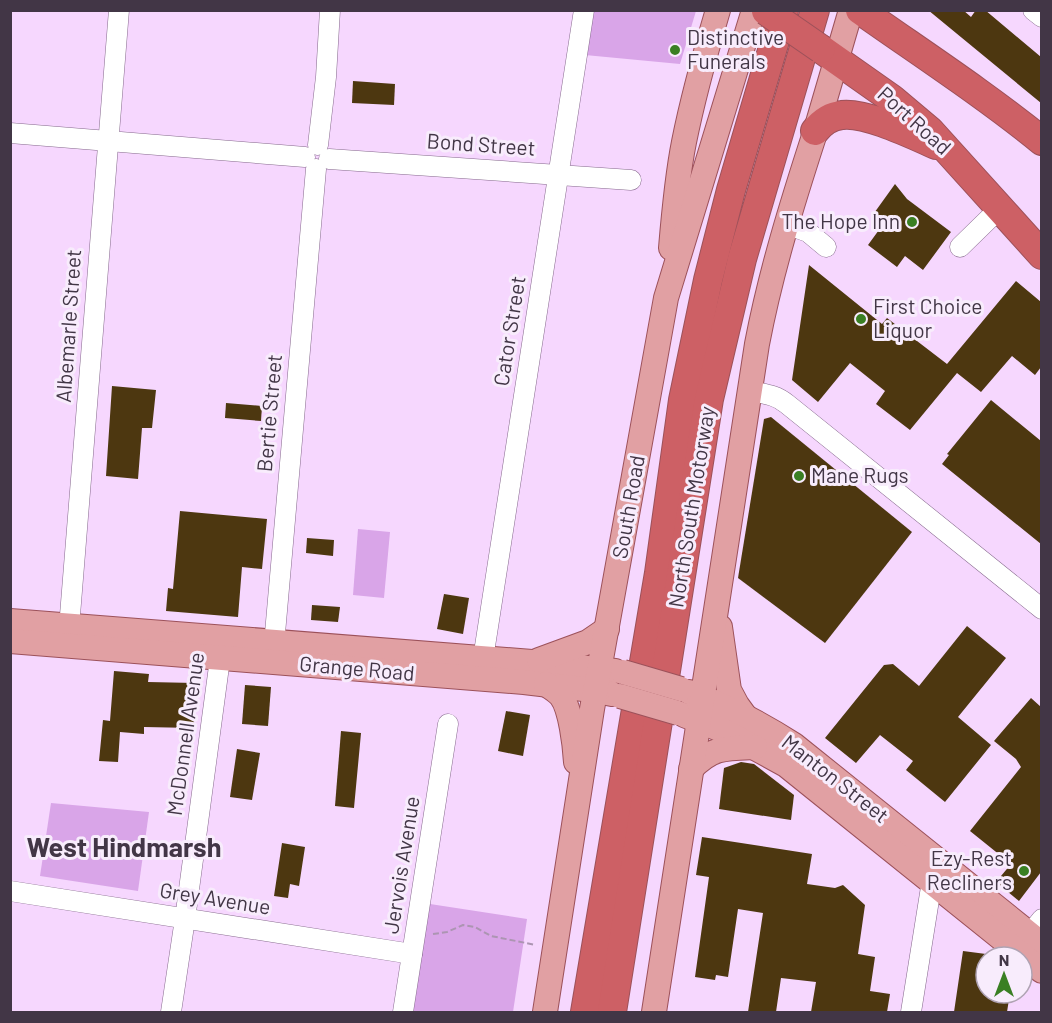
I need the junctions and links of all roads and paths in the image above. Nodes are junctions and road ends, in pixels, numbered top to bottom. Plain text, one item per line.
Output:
1 (119, 10) edge
2 (330, 10) edge
3 (584, 10) edge
4 (718, 10) edge
5 (754, 10) edge
6 (784, 10) edge
7 (815, 10) edge
8 (851, 10) edge
9 (860, 10) edge
10 (884, 10) edge
11 (1034, 10) edge
12 (765, 11) edge
13 (1041, 17) edge
14 (910, 44) junction
15 (829, 54) junction
16 (815, 132) junction
17 (10, 133) edge
18 (108, 141) junction
19 (1041, 141) edge
20 (949, 150) junction
21 (317, 157) junction
22 (559, 174) junction
23 (631, 180) dead end
24 (1000, 208) junction
25 (786, 224) junction
26 (826, 247) dead end
27 (960, 247) dead end
28 (1041, 255) edge
29 (666, 298) junction
30 (750, 392) junction
31 (717, 602) junction
32 (1041, 609) edge
33 (10, 621) edge
34 (607, 629) junction
35 (69, 636) junction
36 (10, 641) edge
37 (221, 649) junction
38 (273, 652) junction
39 (483, 659) junction
40 (532, 662) junction
41 (606, 677) junction
42 (546, 684) junction
43 (690, 705) junction
44 (745, 716) junction
45 (448, 724) dead end
46 (755, 747) junction
47 (691, 769) junction
48 (579, 792) junction
49 (938, 874) junction
50 (10, 891) edge
51 (185, 919) junction
52 (430, 933) dead end
53 (1032, 937) edge
54 (536, 945) dead end
55 (412, 954) junction
56 (1041, 971) edge
57 (171, 1012) edge
58 (403, 1012) edge
59 (544, 1012) edge
60 (585, 1012) edge
61 (612, 1012) edge
62 (654, 1012) edge
63 (911, 1012) edge

1 - 18 street, Albemarle Street
2 - 21 street, Bertie Street
3 - 22 street, Cator Street
4 - 29 main road
5 - 29 main road, South Road
6 - 60 highway, North South Motorway
7 - 61 highway, North South Motorway
8 - 15 main road
9 - 14 highway
10 - 14 main road
11 - 13 street
12 - 15 highway, Port Road, bridge
14 - 19 highway
15 - 16 main road
15 - 20 highway, Port Road
16 - 20 highway
16 - 25 main road
17 - 18 street, Bond Street
18 - 21 street, Bond Street
18 - 35 street, Albemarle Street
20 - 24 highway, Port Road
21 - 22 street, Bond Street
21 - 38 street, Bertie Street
22 - 23 street, Bond Street
22 - 39 street, Cator Street
24 - 27 street
24 - 28 highway, Port Road
25 - 26 street
25 - 30 main road
29 - 34 main road, South Road
30 - 31 main road
30 - 32 street
31 - 43 main road
31 - 44 main road
33 - 35 main road, Grange Road
34 - 40 main road
34 - 41 main road, South Road
35 - 36 main road, Grange Road
35 - 37 main road, Grange Road
37 - 38 main road, Grange Road
37 - 51 street, McDonnell Avenue
38 - 39 main road, Grange Road
38 - 42 main road, Grange Road
39 - 40 main road, Grange Road
40 - 41 main road, Grange Road
41 - 42 main road, Grange Road
41 - 43 main road, Manton Street, bridge
41 - 43 main road, Grange Road, bridge
41 - 48 main road, South Road
42 - 48 main road
43 - 44 main road, Manton Street
43 - 46 main road, Manton Street
43 - 47 main road
44 - 49 main road, Manton Street
45 - 55 street, Jervois Avenue
46 - 47 main road
46 - 49 main road, Manton Street
47 - 62 main road
48 - 59 main road, South Road
49 - 53 main road, Manton Street
49 - 63 street
50 - 51 street, Grey Avenue
51 - 55 street, Grey Avenue
51 - 57 street, McDonnell Avenue
52 - 54 path
53 - 56 main road, Manton Street
55 - 58 street, Jervois Avenue

